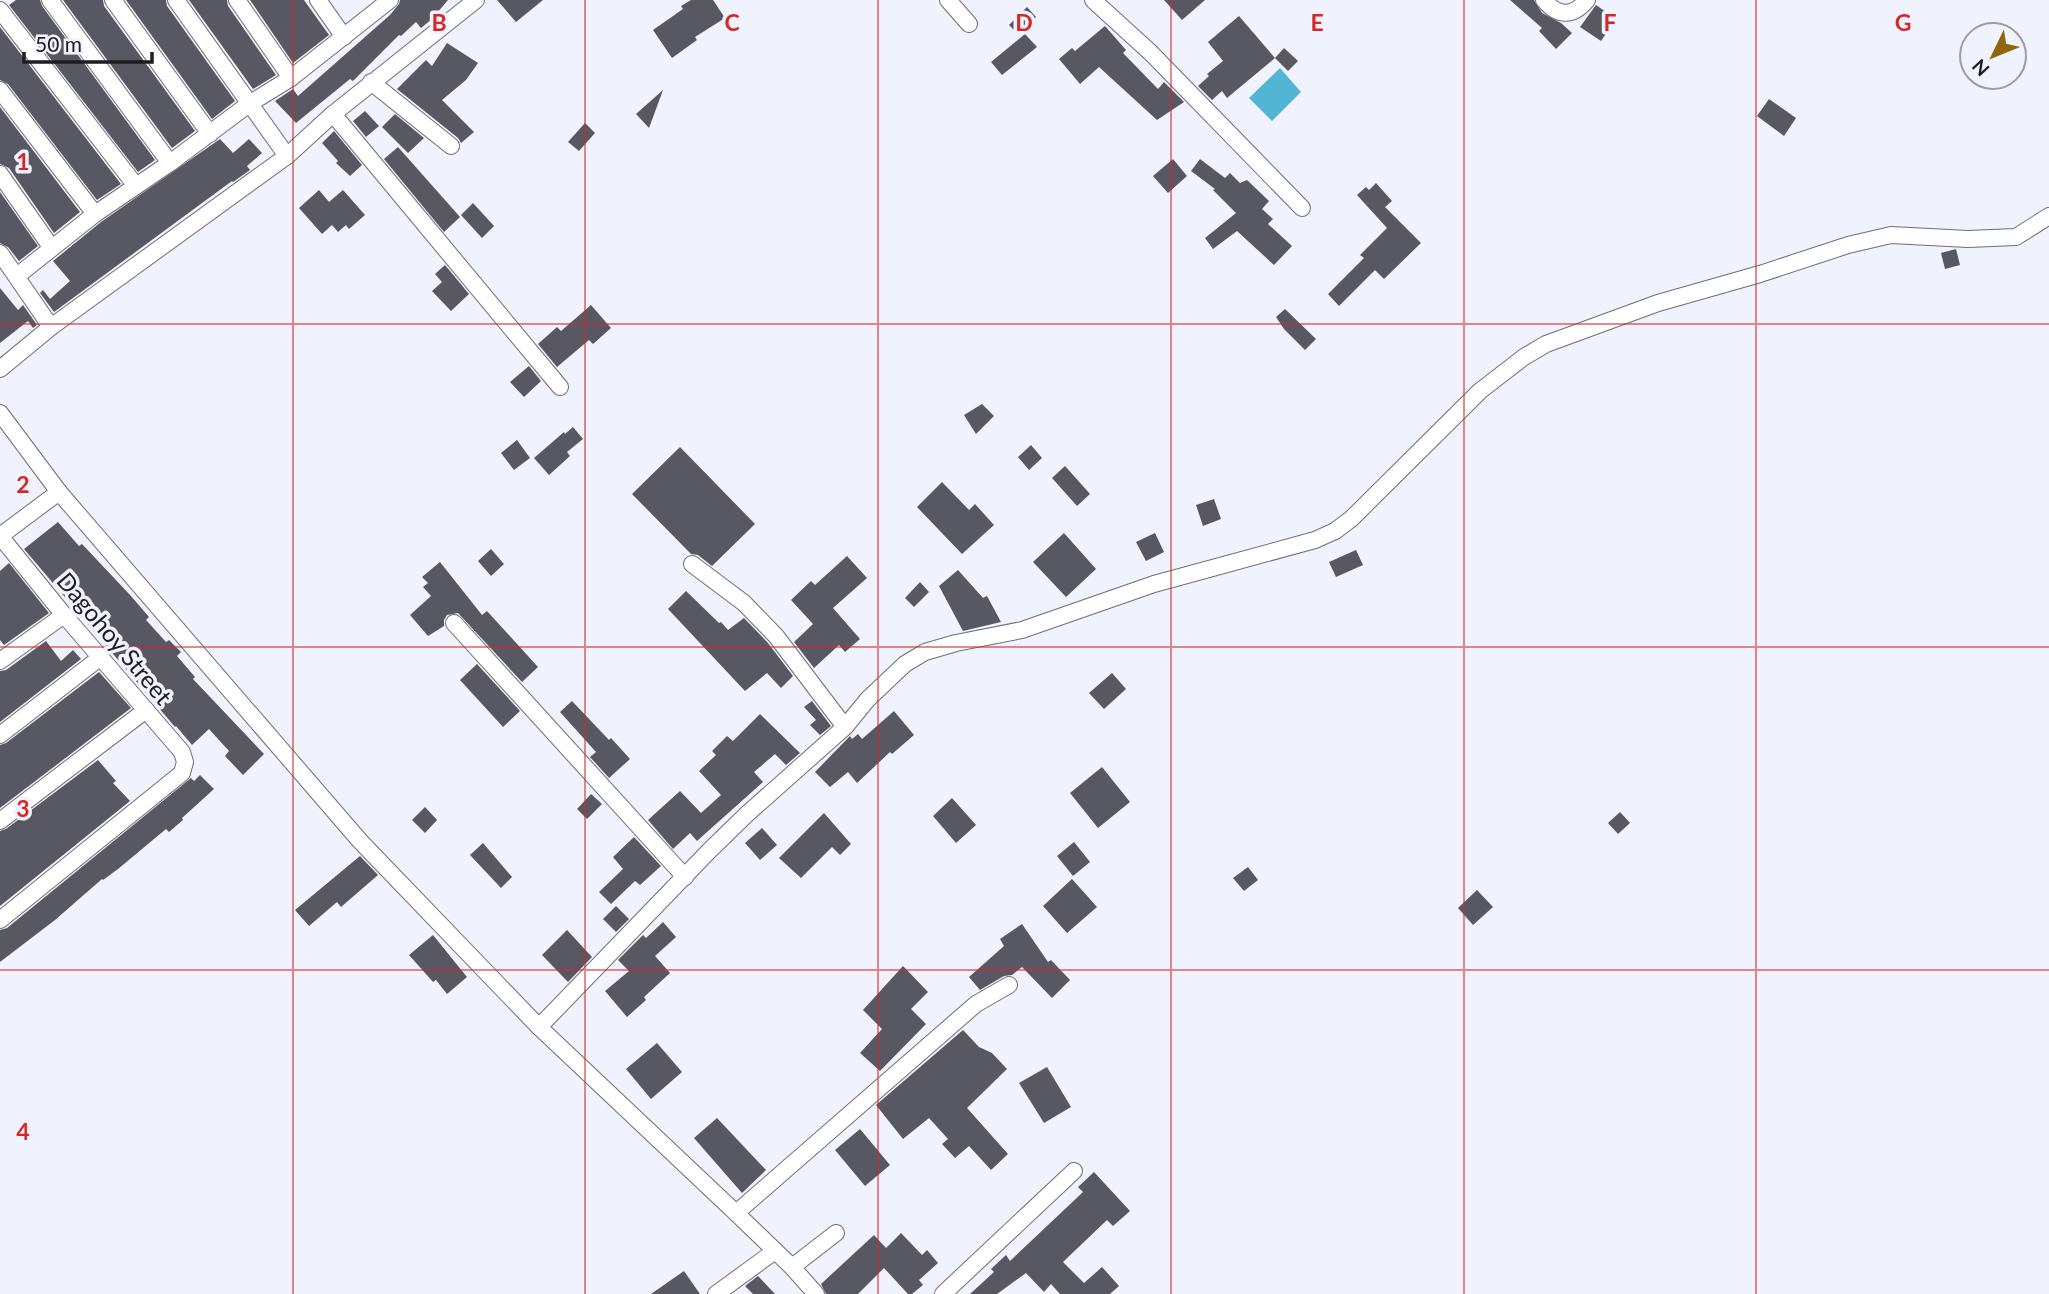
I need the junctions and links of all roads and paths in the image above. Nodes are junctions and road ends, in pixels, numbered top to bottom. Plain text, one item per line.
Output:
1 (51, 0) edge
2 (113, 0) edge
3 (176, 0) edge
4 (237, 0) edge
5 (318, 0) edge
6 (390, 0) edge
7 (475, 0) edge
8 (948, 0) edge
9 (1093, 0) edge
10 (1544, 0) edge
11 (1587, 0) edge
12 (0, 10) edge
13 (969, 24) dead end
14 (344, 37) junction
15 (291, 78) junction
16 (371, 82) junction
17 (0, 90) edge
18 (249, 104) junction
19 (332, 114) junction
20 (209, 134) junction
21 (451, 146) dead end
22 (287, 156) junction
23 (170, 163) junction
24 (0, 174) edge
25 (136, 186) junction
26 (1302, 208) dead end
27 (95, 214) junction
28 (2049, 216) edge
29 (51, 247) junction
30 (0, 253) edge
31 (17, 276) junction
32 (51, 327) junction
33 (0, 369) edge
34 (560, 387) dead end
35 (0, 413) edge
36 (59, 492) junction
37 (0, 536) edge
38 (692, 564) dead end
39 (64, 615) junction
40 (454, 623) dead end
41 (101, 657) junction
42 (0, 661) edge
43 (146, 710) junction
44 (845, 727) junction
45 (0, 735) edge
46 (0, 821) edge
47 (685, 877) junction
48 (0, 920) edge
49 (1009, 985) dead end
50 (539, 1027) junction
51 (1074, 1171) dead end
52 (736, 1213) junction
53 (836, 1233) dead end
54 (775, 1251) junction
55 (792, 1267) junction
56 (716, 1294) edge
57 (816, 1294) edge
58 (943, 1294) edge

1 - 23 street
2 - 20 street
3 - 18 street
4 - 15 street
5 - 14 street
6 - 14 street
7 - 16 street
8 - 13 street
9 - 26 street
10 - 11 street
12 - 25 street
14 - 15 street
15 - 18 street
16 - 19 street
16 - 21 street
17 - 27 street
18 - 20 street
18 - 22 street
19 - 22 street
19 - 34 street
20 - 23 street
22 - 32 street
23 - 25 street
24 - 29 street
25 - 27 street
27 - 29 street
28 - 44 street
29 - 31 street
30 - 31 street
31 - 32 street
32 - 33 street
35 - 36 street
36 - 37 street
36 - 50 street
37 - 39 street, Dagohoy Street
38 - 44 street
39 - 41 street, Dagohoy Street
39 - 42 street
40 - 47 street
41 - 43 street, Dagohoy Street
41 - 45 street
43 - 46 street
43 - 48 street, Dagohoy Street
44 - 47 street
47 - 50 street
49 - 52 street
50 - 52 street
51 - 58 street
52 - 54 street
53 - 55 street
54 - 55 street
54 - 56 street
55 - 57 street

